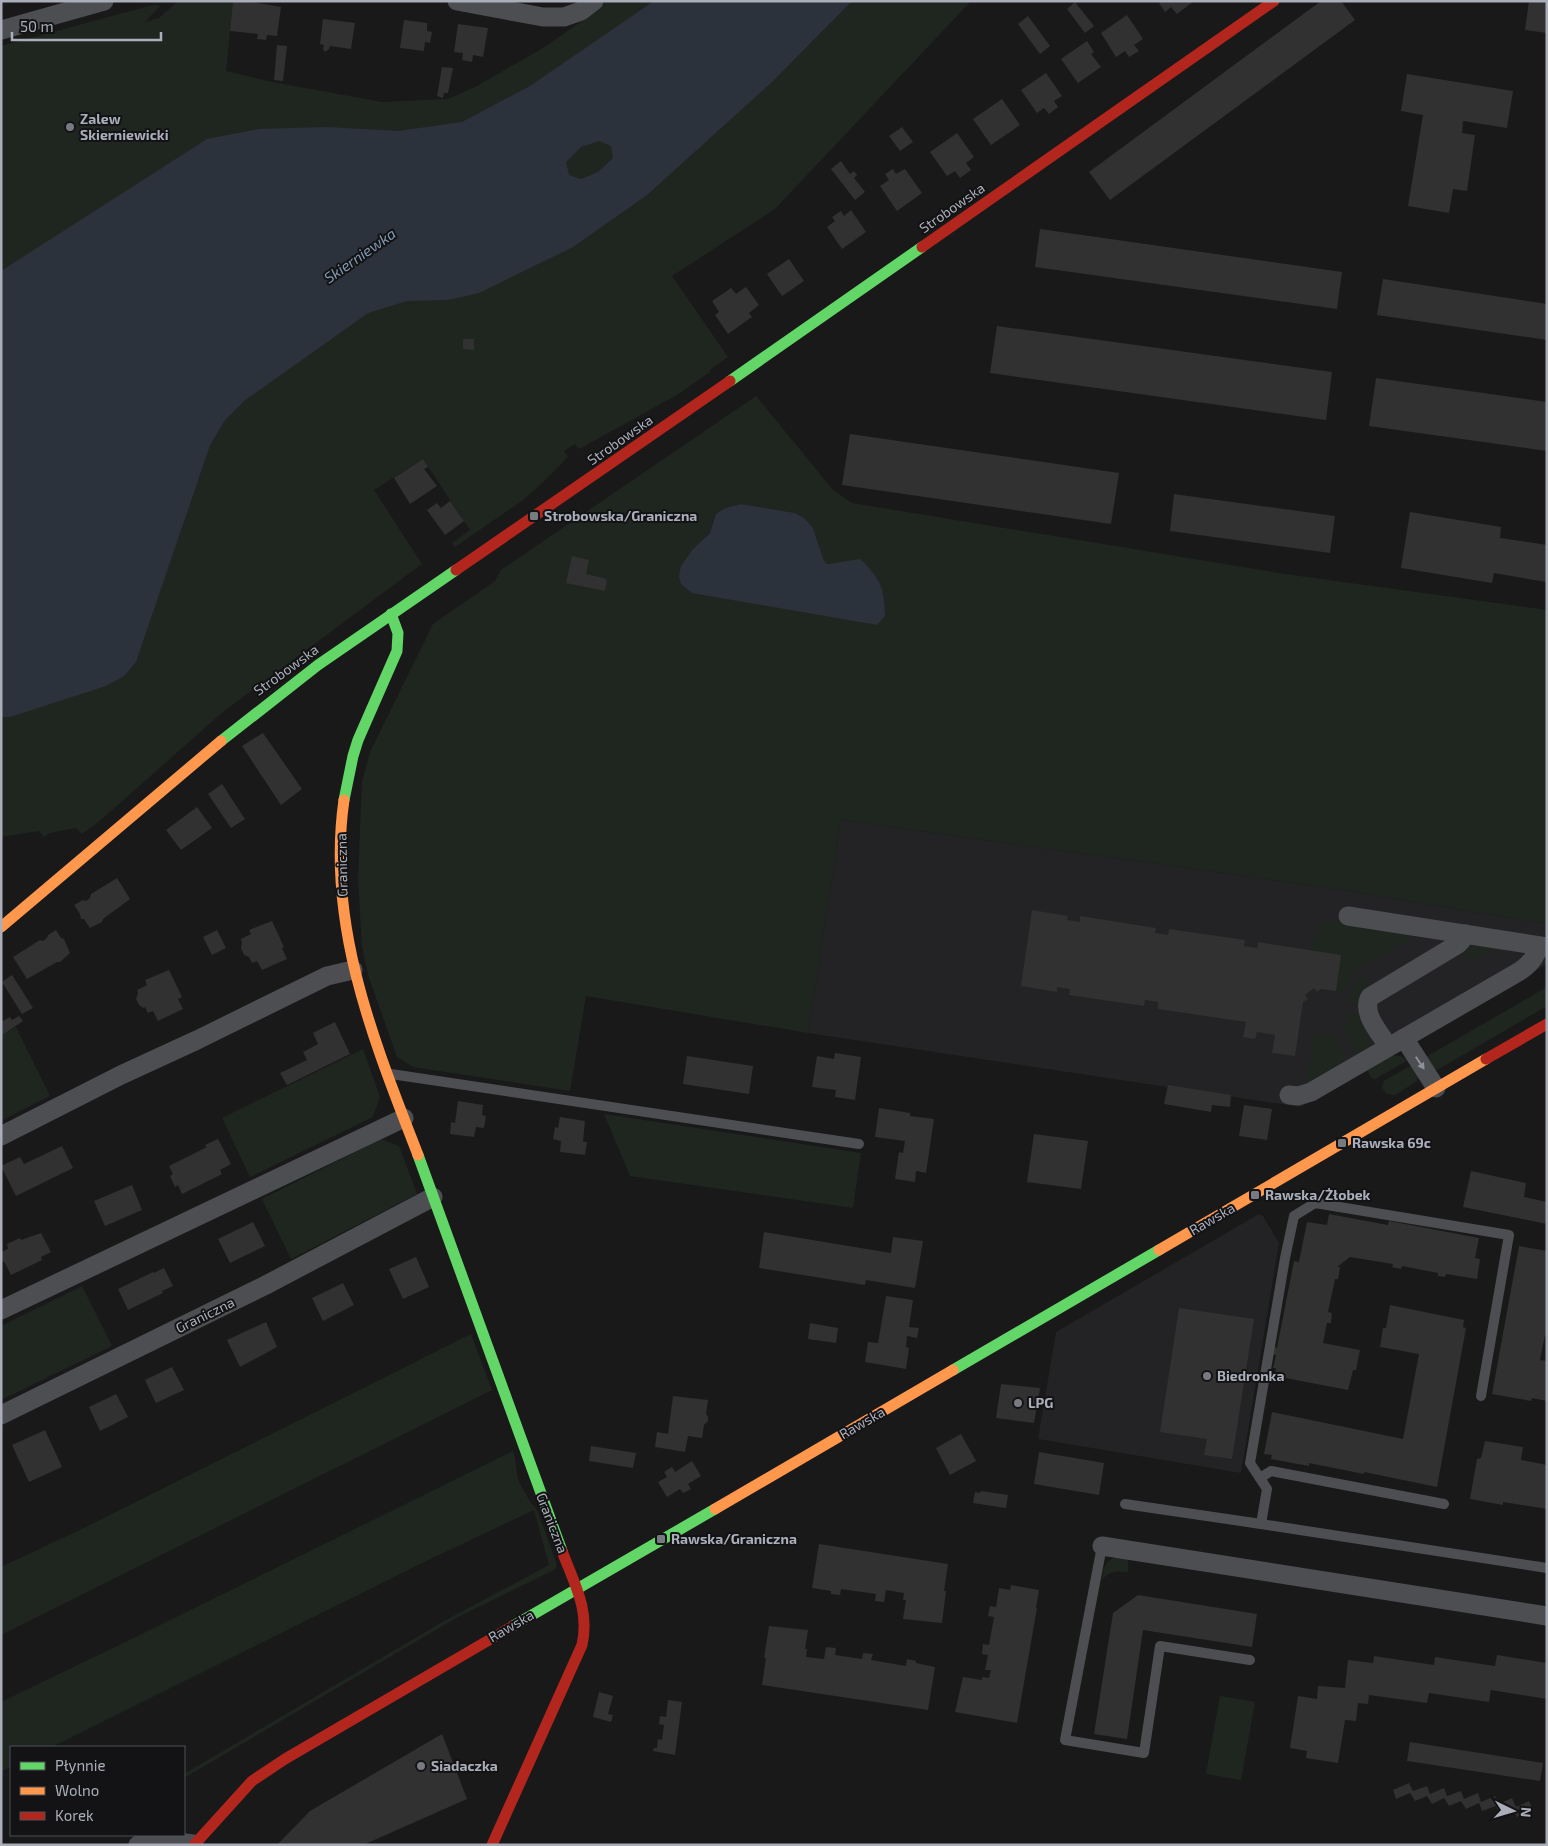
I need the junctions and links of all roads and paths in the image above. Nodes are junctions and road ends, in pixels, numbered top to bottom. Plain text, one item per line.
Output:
1 (104, 1) edge
2 (457, 1) edge
3 (594, 1) edge
4 (1274, 1) edge
5 (2, 26) edge
6 (391, 614) junction
7 (1348, 916) dead end
8 (1, 926) edge
9 (1466, 934) junction
10 (1543, 946) edge
11 (353, 970) junction
12 (1547, 1024) edge
13 (1396, 1042) junction
14 (387, 1073) junction
15 (1436, 1088) junction
16 (1289, 1094) dead end
17 (404, 1118) junction
18 (1, 1136) edge
19 (859, 1144) dead end
20 (434, 1197) junction
21 (1, 1310) edge
22 (1481, 1396) dead end
23 (1, 1415) edge
24 (1260, 1478) junction
25 (1125, 1504) dead end
26 (1444, 1504) dead end
27 (1261, 1524) junction
28 (1102, 1546) joint
29 (1547, 1568) edge
30 (577, 1588) junction
31 (1547, 1616) edge
32 (1250, 1660) dead end
33 (138, 1845) edge
34 (194, 1845) edge
35 (492, 1845) edge

1 - 5 street
2 - 3 street
4 - 6 street, Strobowska
6 - 8 street, Strobowska
6 - 11 street, Graniczna
7 - 9 street
9 - 10 street
9 - 13 street
10 - 13 street
11 - 14 street, Graniczna
11 - 18 street
12 - 15 street, Rawska
13 -> 15 street
13 - 16 street
14 - 17 street, Graniczna
14 - 19 lane
15 - 30 street, Rawska
17 - 20 street, Graniczna
17 - 21 street
20 - 23 street, Graniczna
20 - 30 street, Graniczna
22 - 24 lane
24 - 26 lane
24 - 27 lane
25 - 27 lane
27 - 29 lane
28 - 31 street
28 - 32 lane
30 - 34 street, Rawska
30 - 35 street, Graniczna
33 - 34 street, Rawska

